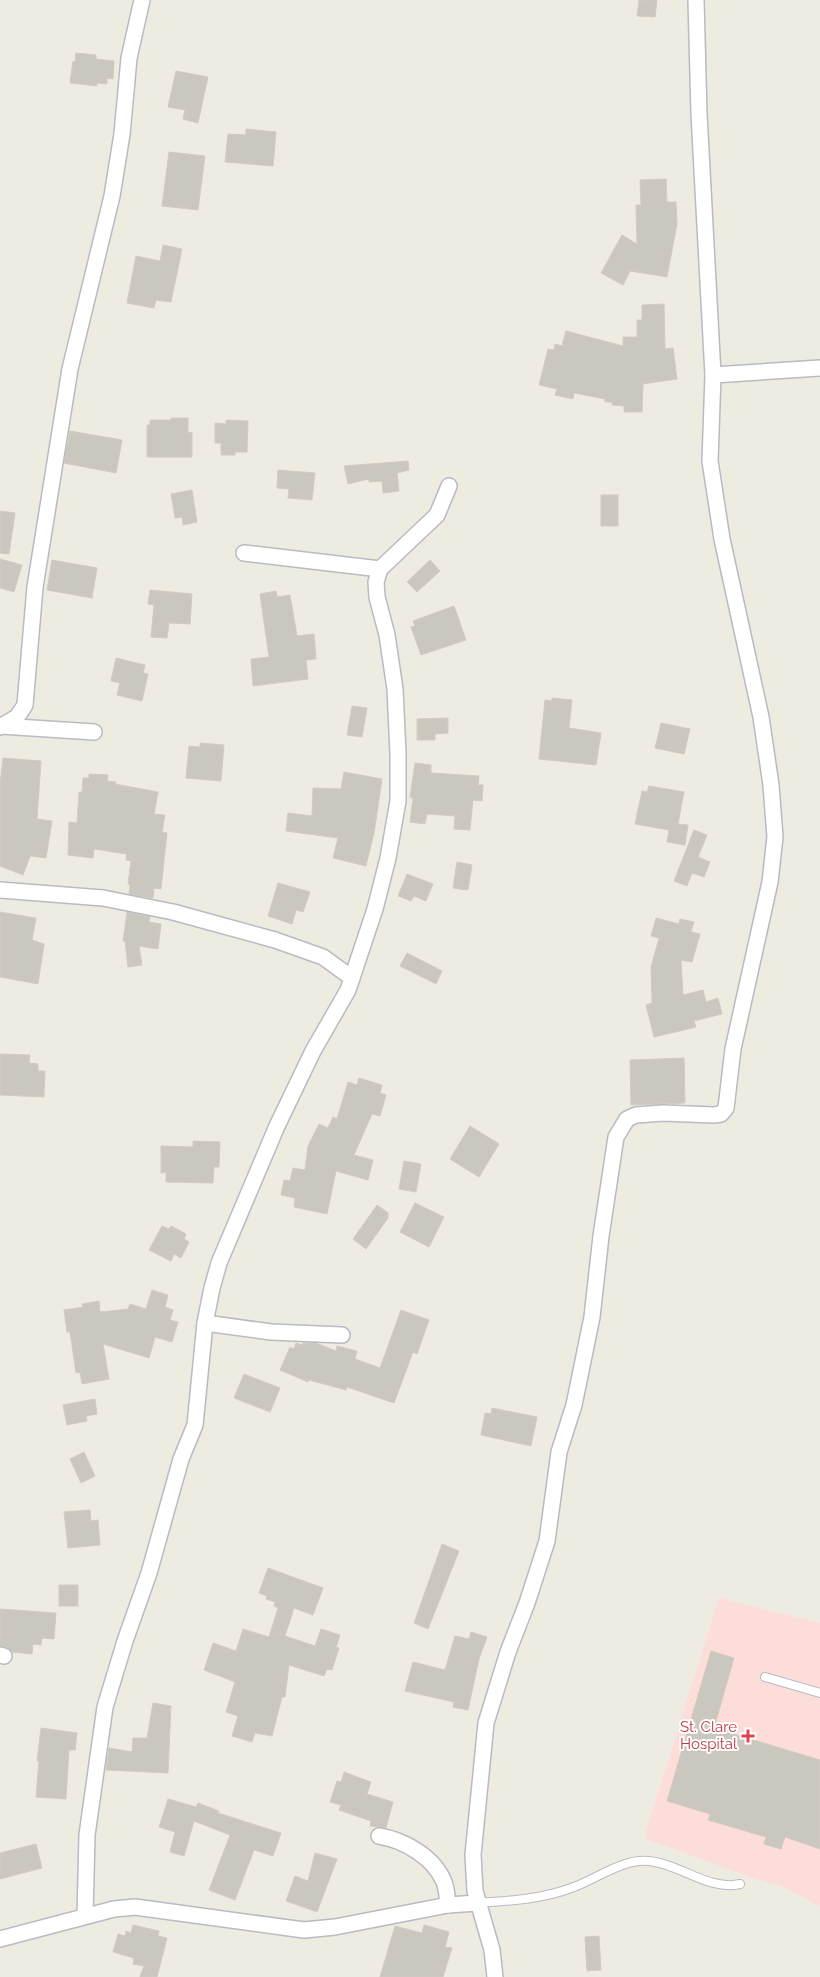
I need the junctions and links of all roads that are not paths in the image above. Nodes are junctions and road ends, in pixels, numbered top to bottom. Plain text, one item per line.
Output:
1 (142, 0) edge
2 (696, 0) edge
3 (820, 368) edge
4 (713, 375) junction
5 (450, 486) dead end
6 (244, 553) dead end
7 (380, 569) junction
8 (1, 726) edge
9 (94, 732) dead end
10 (0, 890) edge
11 (352, 978) junction
12 (204, 1323) junction
13 (342, 1335) dead end
14 (765, 1677) dead end
15 (820, 1692) edge
16 (379, 1836) dead end
17 (740, 1884) dead end
18 (477, 1903) junction
19 (448, 1905) junction
20 (85, 1916) junction
21 (0, 1938) edge
22 (495, 1977) edge

1 - 8 street
2 - 4 street
3 - 4 street
4 - 18 street
5 - 7 street
6 - 7 street
7 - 11 street
8 - 9 street
10 - 11 street
11 - 12 street
12 - 13 street
12 - 20 street
14 - 15 lane
16 - 19 street
17 - 18 lane
18 - 19 street
18 - 22 street
19 - 20 street
20 - 21 street

